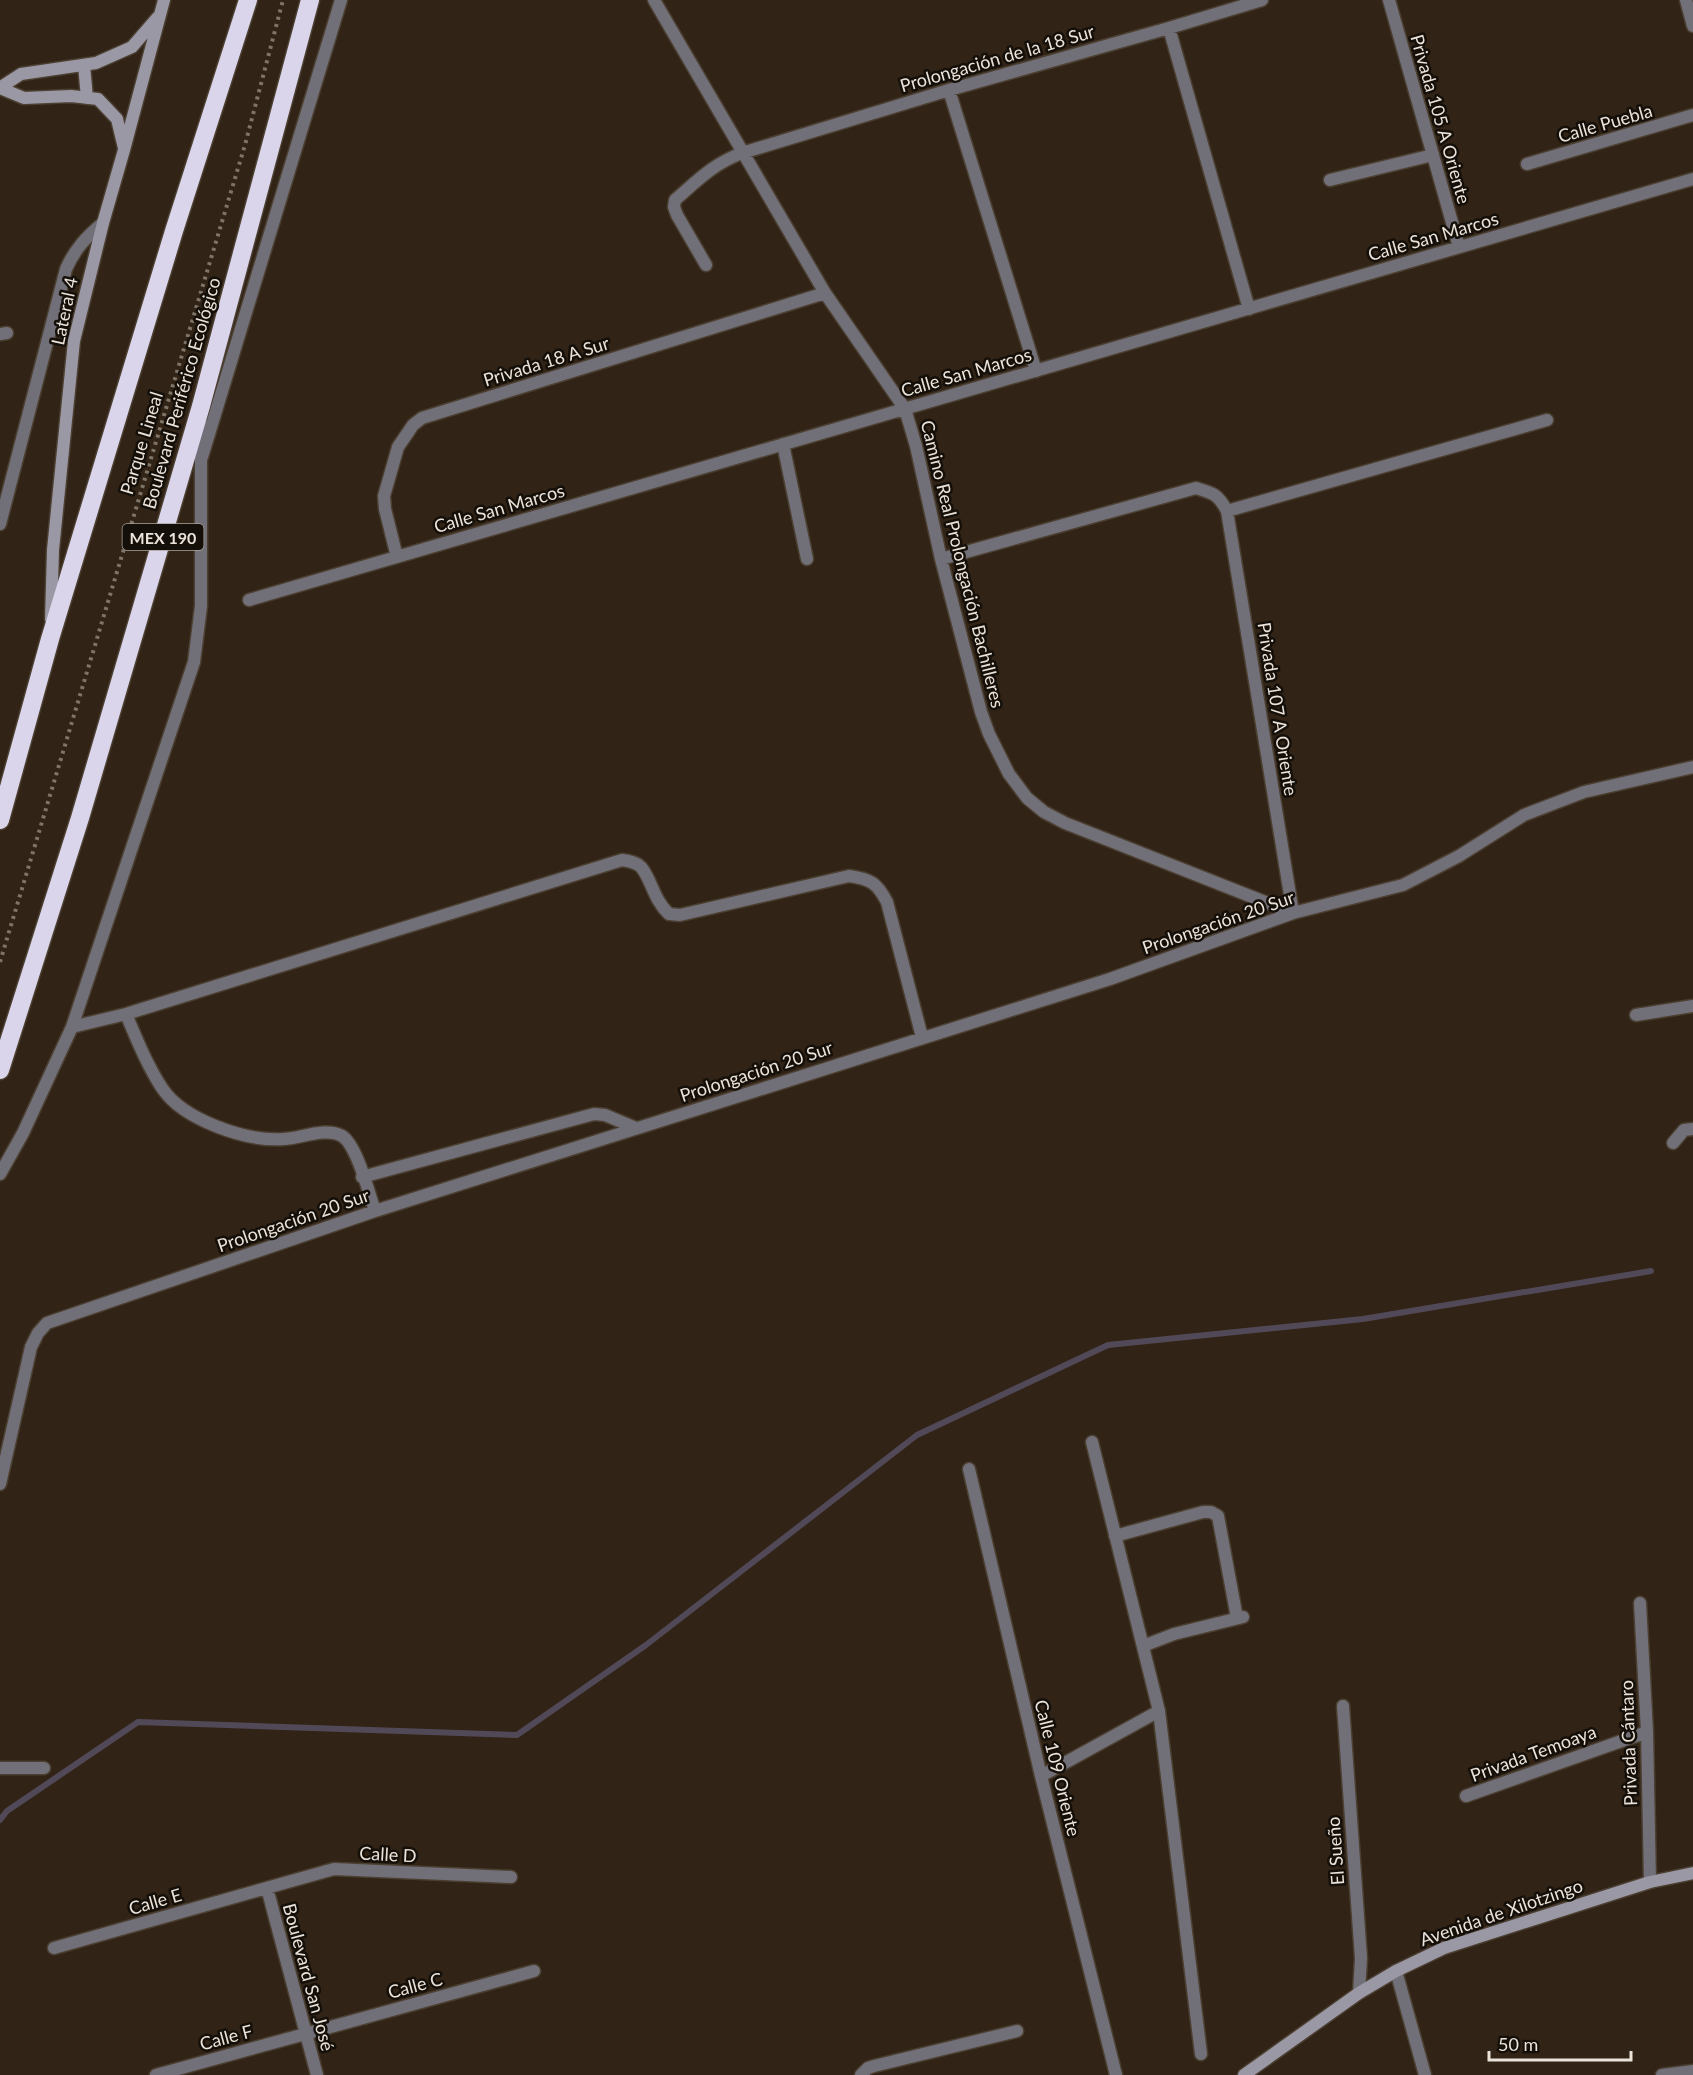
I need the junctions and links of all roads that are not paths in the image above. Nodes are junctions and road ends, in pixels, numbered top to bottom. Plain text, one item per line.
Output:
1 (164, 0) edge
2 (248, 0) edge
3 (310, 0) edge
4 (341, 0) edge
5 (654, 0) edge
6 (1262, 0) edge
7 (1389, 0) edge
8 (1686, 0) edge
9 (160, 15) junction
10 (1693, 26) edge
11 (1169, 28) junction
12 (84, 65) junction
13 (1, 87) edge
14 (949, 90) junction
15 (87, 98) junction
16 (1693, 116) edge
17 (124, 150) junction
18 (742, 153) junction
19 (1433, 154) junction
20 (1527, 164) dead end
21 (1693, 179) edge
22 (1330, 180) dead end
23 (103, 223) junction
24 (1459, 247) junction
25 (706, 265) dead end
26 (825, 293) junction
27 (1249, 309) junction
28 (1036, 371) junction
29 (201, 406) junction
30 (905, 409) junction
31 (1546, 420) dead end
32 (783, 444) junction
33 (201, 462) junction
34 (1227, 511) junction
35 (0, 524) edge
36 (397, 557) junction
37 (807, 559) dead end
38 (941, 559) junction
39 (249, 600) dead end
40 (50, 639) junction
41 (1693, 767) edge
42 (0, 820) edge
43 (1293, 913) junction
44 (1693, 1006) edge
45 (126, 1014) junction
46 (1636, 1015) dead end
47 (72, 1027) junction
48 (922, 1037) junction
49 (0, 1070) edge
50 (636, 1128) junction
51 (1693, 1129) edge
52 (1673, 1143) dead end
53 (0, 1174) edge
54 (362, 1177) junction
55 (375, 1211) junction
56 (1092, 1442) dead end
57 (969, 1468) dead end
58 (0, 1484) edge
59 (1115, 1536) junction
60 (1640, 1603) dead end
61 (1143, 1646) junction
62 (1343, 1706) dead end
63 (1160, 1711) junction
64 (1647, 1732) junction
65 (0, 1768) edge
66 (44, 1768) dead end
67 (1041, 1776) junction
68 (1466, 1796) dead end
69 (1693, 1873) edge
70 (511, 1877) dead end
71 (1650, 1882) junction
72 (267, 1888) junction
73 (54, 1948) dead end
74 (534, 1971) dead end
75 (1395, 1971) junction
76 (1359, 1993) junction
77 (1017, 2031) dead end
78 (306, 2034) junction
79 (1201, 2054) dead end
80 (1693, 2071) edge
81 (156, 2075) edge
82 (317, 2075) edge
83 (861, 2075) edge
84 (1116, 2075) edge
85 (1244, 2075) edge
86 (1425, 2075) edge
87 (1662, 2075) edge

1 - 9 street, Lateral 4
2 - 40 highway
3 - 29 highway, Boulevard Periférico Ecológico / MEX 190
4 - 33 street
5 - 18 street, Camino Real Prolongación Bachilleres
6 - 11 street, Prolongación de la 18 Sur
7 - 19 street, Privada 105 A Oriente
8 - 10 street
9 - 12 street
9 - 17 street, Lateral 4
11 - 14 street, Prolongación de la 18 Sur
11 - 27 street
12 - 13 street
12 - 15 street
13 - 15 street
14 - 18 street, Prolongación de la 18 Sur
14 - 28 street
15 - 17 street
16 - 20 street, Calle Puebla
17 - 23 street, Lateral 4
18 - 25 street, Prolongación de la 18 Sur
18 - 26 street, Camino Real Prolongación Bachilleres
19 - 22 street
19 - 24 street, Privada 105 A Oriente
21 - 24 street, Calle San Marcos
23 - 35 street
23 - 40 street, Lateral 4
24 - 27 street, Calle San Marcos
26 - 30 street, Camino Real Prolongación Bachilleres
26 - 36 street, Privada 18 A Sur
27 - 28 street, Calle San Marcos
28 - 30 street, Calle San Marcos
29 - 33 street
29 - 49 highway, Boulevard Periférico Ecológico / MEX 190
30 - 32 street, Calle San Marcos
30 - 38 street, Camino Real Prolongación Bachilleres
31 - 34 street
32 - 36 street, Calle San Marcos
32 - 37 street
33 - 47 street
34 - 38 street
34 - 43 street, Privada 107 A Oriente
36 - 39 street, Calle San Marcos
38 - 43 street, Camino Real Prolongación Bachilleres
40 - 42 highway
41 - 43 street, Prolongación 20 Sur
43 - 48 street, Prolongación 20 Sur
44 - 46 street
45 - 47 street
45 - 48 street
45 - 54 street
47 - 53 street
48 - 50 street, Prolongación 20 Sur
50 - 54 street
50 - 55 street, Prolongación 20 Sur
51 - 52 street
54 - 55 street
55 - 58 street, Prolongación 20 Sur
56 - 59 street
57 - 67 street, Calle 109 Oriente
59 - 61 street
59 - 61 street
60 - 64 street, Privada Cántaro
61 - 63 street
62 - 76 street, El Sueño
63 - 67 street
63 - 79 street
64 - 68 street, Privada Temoaya
64 - 71 street, Privada Cántaro
65 - 66 street
67 - 84 street, Calle 109 Oriente
69 - 71 street, Avenida de Xilotzingo
70 - 72 street, Calle D
71 - 75 street, Avenida de Xilotzingo
72 - 73 street, Calle E
72 - 78 street, Boulevard San José
74 - 78 street, Calle C
75 - 76 street, Avenida de Xilotzingo
75 - 86 street
76 - 85 street, Avenida de Xilotzingo
77 - 83 street
78 - 81 street, Calle F
78 - 82 street, Boulevard San José
80 - 87 street

